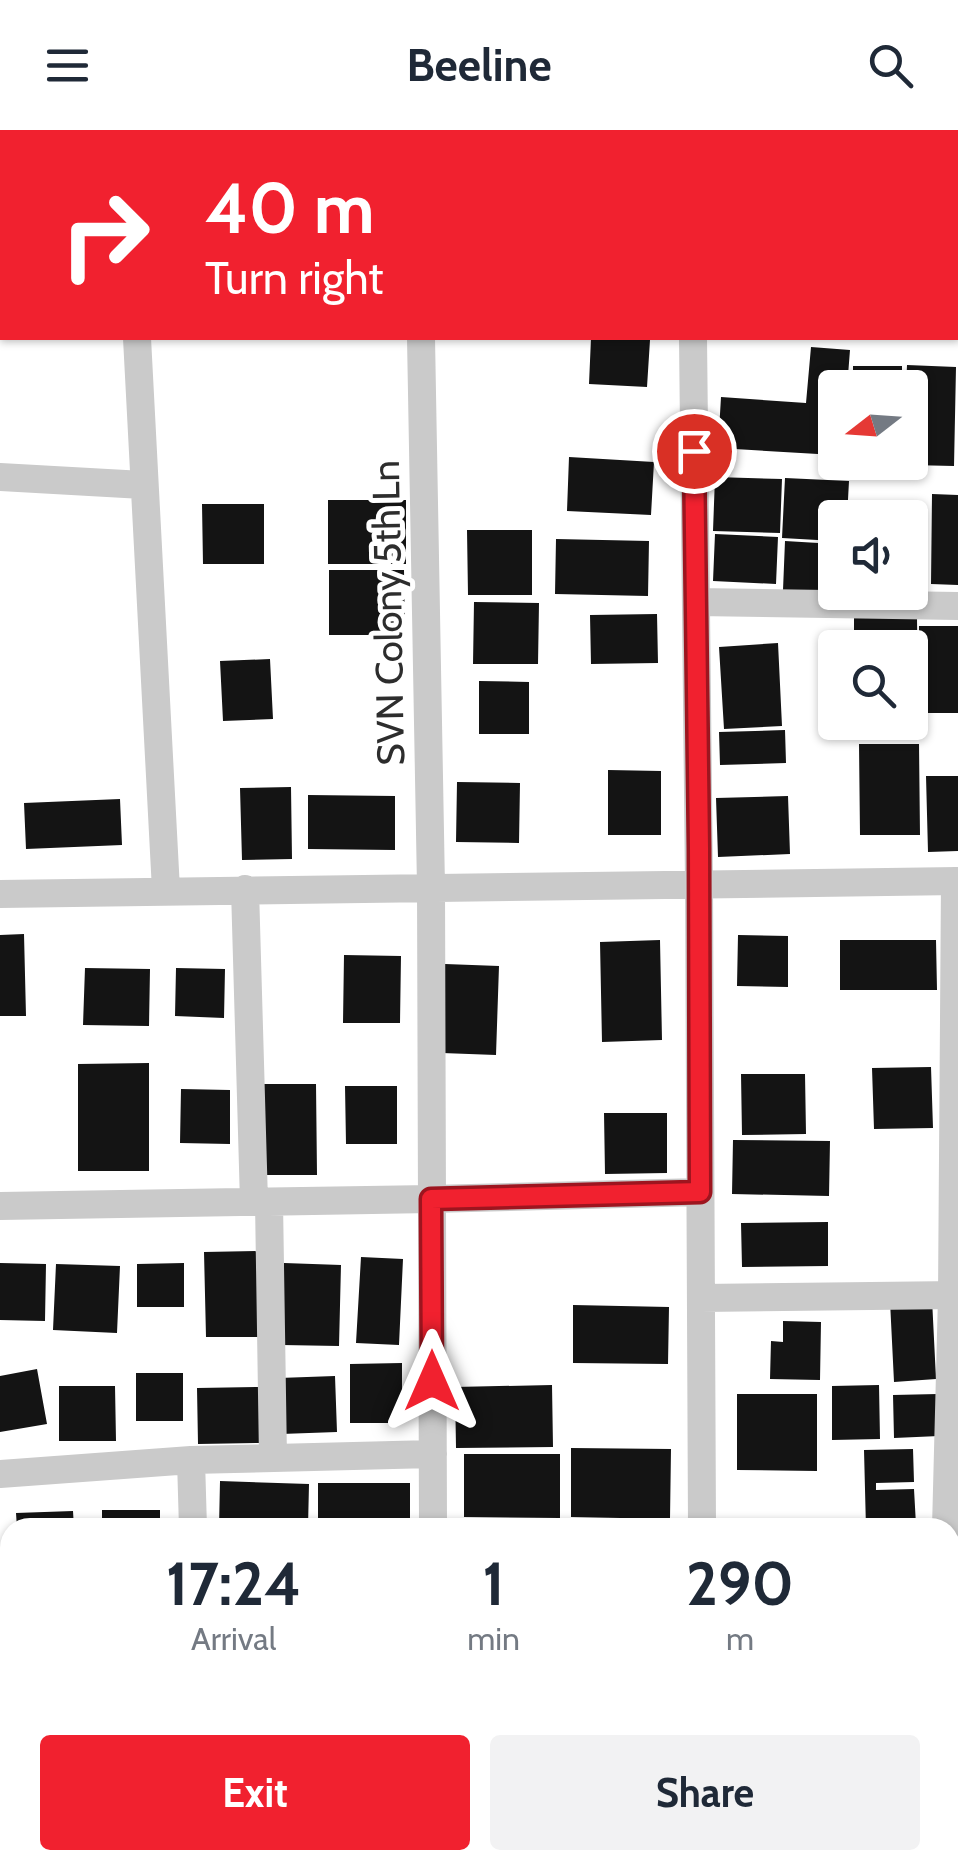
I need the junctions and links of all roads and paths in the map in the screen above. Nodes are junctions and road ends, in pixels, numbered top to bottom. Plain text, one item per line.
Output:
1 (137, 340) edge
2 (421, 340) edge
3 (692, 340) edge
4 (0, 477) edge
5 (143, 485) junction
6 (697, 602) junction
7 (958, 606) edge
8 (956, 881) edge
9 (700, 884) junction
10 (431, 887) junction
11 (245, 889) junction
12 (166, 890) junction
13 (0, 894) edge
14 (700, 1192) junction
15 (431, 1199) junction
16 (262, 1202) junction
17 (0, 1206) edge
18 (955, 1295) edge
19 (701, 1298) junction
20 (433, 1454) junction
21 (273, 1458) junction
22 (191, 1460) junction
23 (0, 1474) edge
24 (193, 1518) edge
25 (434, 1518) edge
26 (702, 1518) edge
27 (946, 1518) edge

1 - 5 street
2 - 10 street, SVN Colony 5th Ln
3 - 6 street
4 - 5 street
5 - 12 street
6 - 7 street
6 - 9 street
8 - 9 street
8 - 18 street
9 - 10 street
9 - 14 street
10 - 11 street
10 - 15 street, SVN Colony 5th Ln
11 - 12 street
11 - 16 street
12 - 13 street
14 - 15 street
14 - 19 street
15 - 16 street
15 - 20 street, SVN Colony 5th Ln
16 - 17 street
16 - 21 street
18 - 19 street
18 - 27 street
19 - 26 street
20 - 21 street
20 - 25 street, SVN Colony 5th Ln
21 - 22 street
22 - 23 street
22 - 24 street

